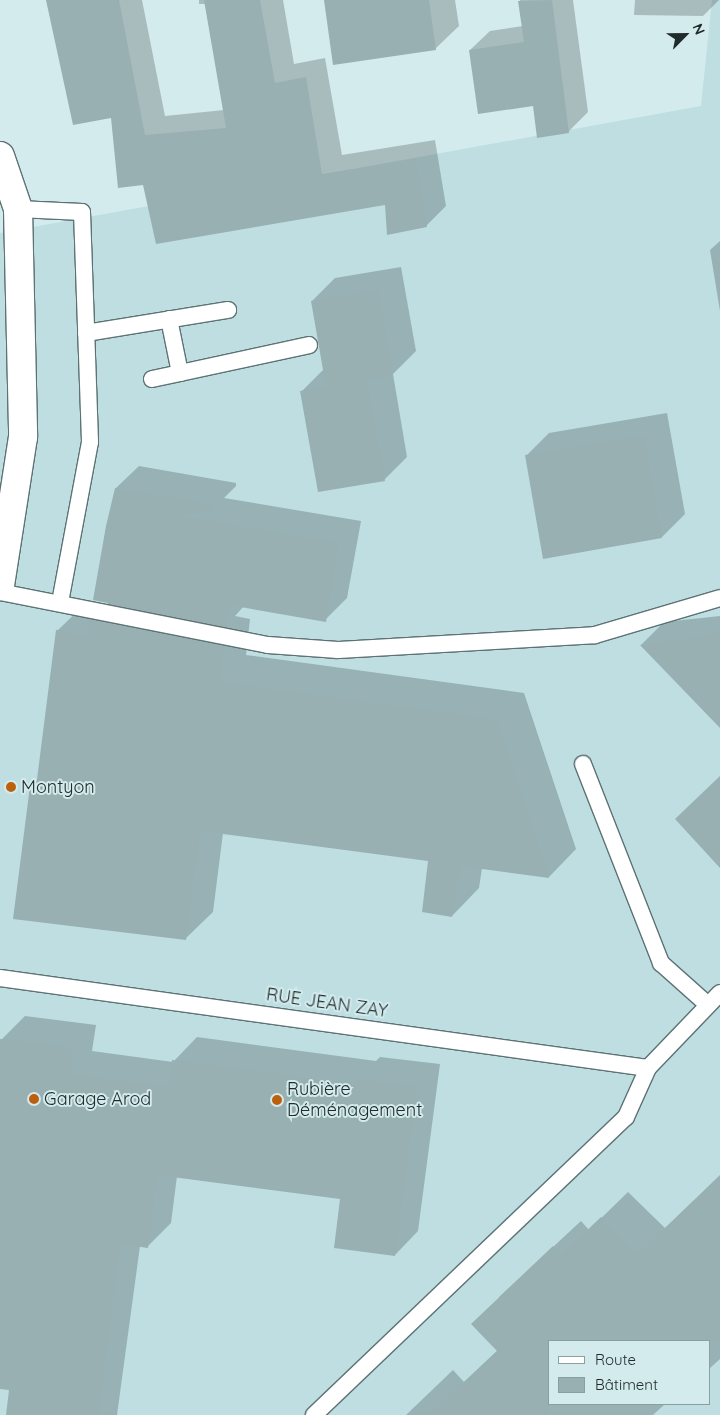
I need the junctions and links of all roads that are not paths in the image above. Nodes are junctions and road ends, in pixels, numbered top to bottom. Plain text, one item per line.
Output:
1 (0, 156) edge
2 (18, 209) junction
3 (228, 310) dead end
4 (170, 319) junction
5 (86, 333) junction
6 (309, 345) dead end
7 (180, 374) junction
8 (152, 379) dead end
9 (0, 586) edge
10 (0, 592) edge
11 (720, 598) edge
12 (60, 603) junction
13 (583, 764) dead end
14 (0, 978) edge
15 (720, 993) edge
16 (708, 1005) junction
17 (648, 1068) junction
18 (314, 1415) edge

1 - 2 street
2 - 5 lane
2 - 9 street
3 - 4 lane
4 - 5 lane
4 - 7 lane
5 - 12 lane
6 - 7 lane
7 - 8 lane
10 - 12 lane
11 - 12 lane
13 - 16 lane
14 - 17 lane, RUE JEAN ZAY
15 - 16 lane
16 - 17 lane
17 - 18 lane

